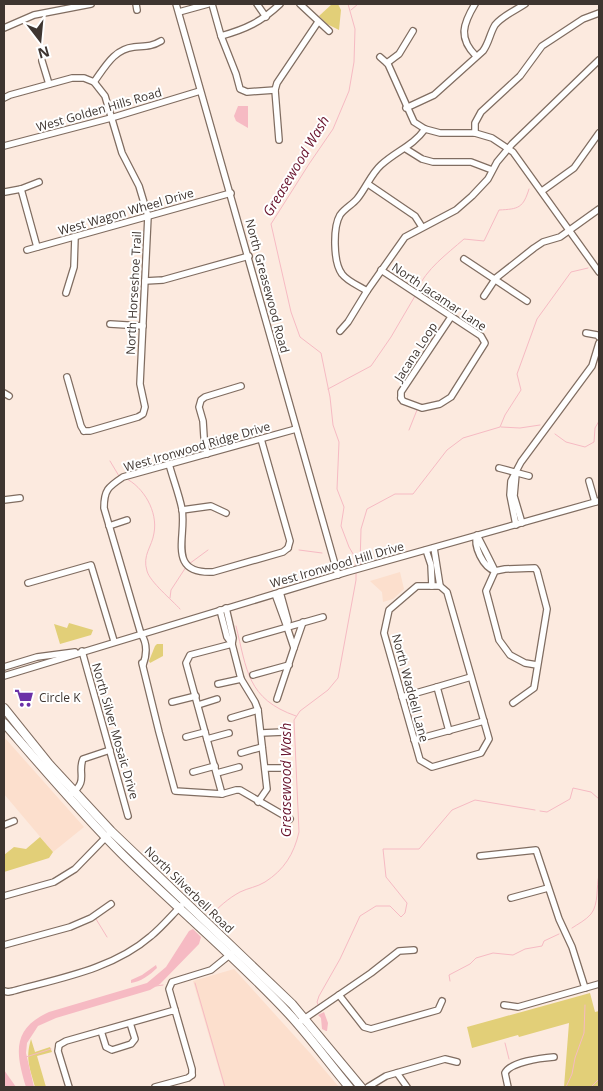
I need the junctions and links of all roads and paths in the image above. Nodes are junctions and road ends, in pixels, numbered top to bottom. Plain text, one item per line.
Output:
1 (91, 4) edge
2 (176, 4) edge
3 (208, 4) edge
4 (212, 4) edge
5 (258, 4) edge
6 (280, 4) edge
7 (300, 4) edge
8 (475, 4) edge
9 (524, 4) edge
10 (179, 12) junction
11 (599, 13) edge
12 (266, 17) junction
13 (318, 22) junction
14 (4, 28) edge
15 (329, 31) dead end
16 (413, 31) dead end
17 (221, 36) junction
18 (161, 41) dead end
19 (476, 56) junction
20 (380, 57) dead end
21 (599, 60) edge
22 (42, 61) dead end
23 (387, 63) junction
24 (94, 82) junction
25 (49, 84) junction
26 (275, 90) junction
27 (200, 91) junction
28 (4, 98) edge
29 (406, 108) junction
30 (112, 118) junction
31 (425, 129) junction
32 (475, 133) junction
33 (599, 133) edge
34 (279, 140) dead end
35 (4, 146) edge
36 (406, 148) junction
37 (509, 149) junction
38 (492, 170) junction
39 (39, 182) dead end
40 (368, 184) junction
41 (21, 189) junction
42 (542, 191) junction
43 (5, 192) dead end
44 (231, 193) junction
45 (599, 209) edge
46 (148, 216) junction
47 (422, 227) junction
48 (570, 230) junction
49 (75, 237) junction
50 (37, 247) junction
51 (27, 250) dead end
52 (249, 256) junction
53 (464, 259) dead end
54 (381, 270) junction
55 (599, 272) edge
56 (495, 279) junction
57 (145, 281) junction
58 (367, 291) junction
59 (66, 293) dead end
60 (484, 296) dead end
61 (527, 301) dead end
62 (451, 317) junction
63 (110, 324) dead end
64 (143, 326) junction
65 (340, 330) dead end
66 (586, 334) dead end
67 (599, 338) edge
68 (485, 341) joint
69 (599, 343) edge
70 (67, 377) dead end
71 (241, 386) dead end
72 (296, 429) junction
73 (261, 439) junction
74 (207, 454) junction
75 (169, 464) junction
76 (499, 468) dead end
77 (516, 472) junction
78 (529, 476) dead end
79 (589, 481) dead end
80 (100, 486) dead end
81 (107, 491) junction
82 (20, 498) dead end
83 (4, 500) edge
84 (597, 502) edge
85 (182, 510) junction
86 (226, 513) dead end
87 (128, 520) dead end
88 (519, 524) junction
89 (109, 526) junction
90 (476, 535) junction
91 (434, 548) junction
92 (426, 550) junction
93 (494, 572) junction
94 (338, 575) junction
95 (28, 583) dead end
96 (432, 586) junction
97 (440, 586) junction
98 (278, 593) junction
99 (223, 609) junction
100 (323, 617) dead end
101 (303, 622) junction
102 (287, 627) junction
103 (141, 634) junction
104 (246, 639) dead end
105 (114, 641) junction
106 (232, 644) junction
107 (294, 648) junction
108 (82, 651) junction
109 (289, 665) junction
110 (537, 665) junction
111 (4, 667) edge
112 (254, 675) dead end
113 (4, 676) edge
114 (472, 677) junction
115 (241, 679) junction
116 (218, 684) dead end
117 (437, 686) junction
118 (196, 696) junction
119 (402, 697) junction
120 (217, 699) dead end
121 (277, 699) dead end
122 (172, 702) dead end
123 (513, 703) dead end
124 (198, 705) junction
125 (4, 708) edge
126 (258, 710) junction
127 (231, 718) dead end
128 (484, 721) junction
129 (4, 723) edge
130 (449, 730) junction
131 (206, 732) junction
132 (284, 732) dead end
133 (229, 733) dead end
134 (261, 733) junction
135 (186, 738) dead end
136 (207, 739) junction
137 (19, 740) junction
138 (414, 740) junction
139 (262, 747) junction
140 (110, 750) junction
141 (241, 753) dead end
142 (49, 764) junction
143 (215, 766) junction
144 (239, 767) dead end
145 (265, 768) junction
146 (288, 768) dead end
147 (193, 772) dead end
148 (217, 773) junction
149 (71, 794) junction
150 (222, 794) junction
151 (258, 802) junction
152 (128, 816) dead end
153 (290, 819) dead end
154 (14, 821) dead end
155 (4, 825) edge
156 (109, 835) junction
157 (480, 856) dead end
158 (548, 888) junction
159 (4, 896) edge
160 (510, 898) dead end
161 (111, 904) dead end
162 (182, 905) junction
163 (4, 945) edge
164 (236, 950) junction
165 (414, 950) dead end
166 (229, 956) junction
167 (599, 984) edge
168 (585, 988) junction
169 (5, 992) edge
170 (339, 995) junction
171 (442, 1001) dead end
172 (504, 1005) dead end
173 (175, 1010) junction
174 (304, 1018) junction
175 (130, 1023) junction
176 (298, 1024) junction
177 (101, 1031) junction
178 (554, 1057) dead end
179 (457, 1062) dead end
180 (397, 1073) junction
181 (69, 1087) edge
182 (155, 1087) edge
183 (349, 1087) edge
184 (361, 1087) edge
185 (368, 1087) edge
186 (406, 1087) edge
187 (508, 1087) edge

1 - 14 street
2 - 10 street, North Greasewood Road
3 - 10 street
4 - 17 street
5 - 12 street
6 - 12 street
7 - 13 street
8 - 19 street
9 - 19 street
10 - 27 street, North Greasewood Road
11 - 32 street
12 - 17 street
13 - 15 street
13 - 26 street
16 - 23 street
17 - 26 street
18 - 24 street
19 - 29 street
20 - 23 street
21 - 37 street
22 - 25 street
23 - 29 street
24 - 25 street
24 - 30 street, North Horseshoe Trail
25 - 28 street
26 - 34 street
27 - 30 street, West Golden Hills Road
27 - 44 street, North Greasewood Road
29 - 31 street
30 - 35 street, West Golden Hills Road
30 - 46 street, North Horseshoe Trail
31 - 32 street
31 - 36 street
32 - 37 street
33 - 42 street
36 - 38 street
36 - 40 street
37 - 38 street
37 - 42 street
38 - 47 street
39 - 41 street
40 - 47 street
40 - 58 street
41 - 43 street
41 - 50 street
42 - 48 street
44 - 46 street, West Wagon Wheel Drive
44 - 52 street, North Greasewood Road
45 - 48 street
46 - 49 street, West Wagon Wheel Drive
46 - 57 street, North Horseshoe Trail
47 - 54 street
48 - 55 street
48 - 56 street
49 - 50 street, West Wagon Wheel Drive
49 - 59 street
50 - 51 street, West Wagon Wheel Drive
52 - 57 street
52 - 72 street, North Greasewood Road
53 - 56 street
54 - 58 street
54 - 62 street, North Jacamar Lane
56 - 60 street
56 - 61 street
57 - 64 street, North Horseshoe Trail
58 - 65 street
62 - 68 street, North Jacamar Lane
62 - 68 street, Jacana Loop
63 - 64 street
64 - 70 street, North Horseshoe Trail
66 - 67 street
69 - 77 street
71 - 74 street
72 - 73 street, West Ironwood Ridge Drive
72 - 94 street, North Greasewood Road
73 - 74 street, West Ironwood Ridge Drive
73 - 85 street
74 - 75 street, West Ironwood Ridge Drive
75 - 81 street, West Ironwood Ridge Drive
75 - 85 street
76 - 77 street
77 - 78 street
77 - 88 street
79 - 84 street
80 - 81 street
81 - 89 street
82 - 83 street
84 - 88 street, West Ironwood Hill Drive
85 - 86 street
87 - 89 street
88 - 90 street, West Ironwood Hill Drive
89 - 103 street
90 - 91 street, West Ironwood Hill Drive
90 - 93 street
91 - 92 street, West Ironwood Hill Drive
91 - 97 street, North Waddell Lane
92 - 94 street, West Ironwood Hill Drive
92 - 96 street
93 - 110 street
93 - 110 street
94 - 98 street, West Ironwood Hill Drive
95 - 105 street
96 - 97 street, North Waddell Lane
96 - 119 street, North Waddell Lane
97 - 114 street, North Waddell Lane
98 - 99 street, West Ironwood Hill Drive
98 - 102 street
99 - 103 street, West Ironwood Hill Drive
99 - 106 street
100 - 101 street
101 - 102 street
101 - 107 street
102 - 104 street
102 - 107 street
103 - 105 street, West Ironwood Hill Drive
103 - 150 street
105 - 108 street, West Ironwood Hill Drive
106 - 115 street
106 - 118 street
107 - 109 street
108 - 111 street, West Ironwood Hill Drive
108 - 113 street, West Ironwood Hill Drive
108 - 140 street, North Silver Mosaic Drive
109 - 112 street
109 - 121 street
110 - 123 street
114 - 117 street
114 - 128 street, North Waddell Lane
115 - 116 street
115 - 126 street
117 - 119 street
117 - 130 street
118 - 122 street
118 - 124 street
119 - 138 street, North Waddell Lane
120 - 124 street
124 - 131 street
125 - 142 main road, North Silverbell Road
126 - 127 street
126 - 134 street
128 - 130 street
128 - 138 street, North Waddell Lane
129 - 137 main road, North Silverbell Road
130 - 138 street
131 - 135 street
131 - 136 street
132 - 134 street
133 - 136 street
134 - 139 street
136 - 143 street
137 - 142 main road
137 - 149 main road, North Silverbell Road
139 - 141 street
139 - 145 street
140 - 149 street
140 - 152 street, North Silver Mosaic Drive
142 - 149 main road, North Silverbell Road
143 - 147 street
143 - 148 street
144 - 148 street
145 - 146 street
145 - 151 street
148 - 150 street
149 - 156 main road, North Silverbell Road
150 - 151 street
151 - 153 street
154 - 155 street
156 - 159 street
156 - 162 main road, North Silverbell Road
157 - 158 street
158 - 160 street
158 - 168 street
161 - 163 street
162 - 164 main road, North Silverbell Road
162 - 166 main road, North Silverbell Road
162 - 169 street
164 - 166 street
164 - 174 main road, North Silverbell Road
165 - 170 street
166 - 173 street
166 - 176 main road, North Silverbell Road
167 - 168 street
168 - 172 street
170 - 171 street
170 - 174 street
173 - 175 street
173 - 182 street
174 - 176 street
174 - 184 main road, North Silverbell Road
175 - 177 street
175 - 177 street
176 - 183 main road, North Silverbell Road
177 - 181 street
178 - 187 street
179 - 180 street
180 - 185 street
180 - 186 street

